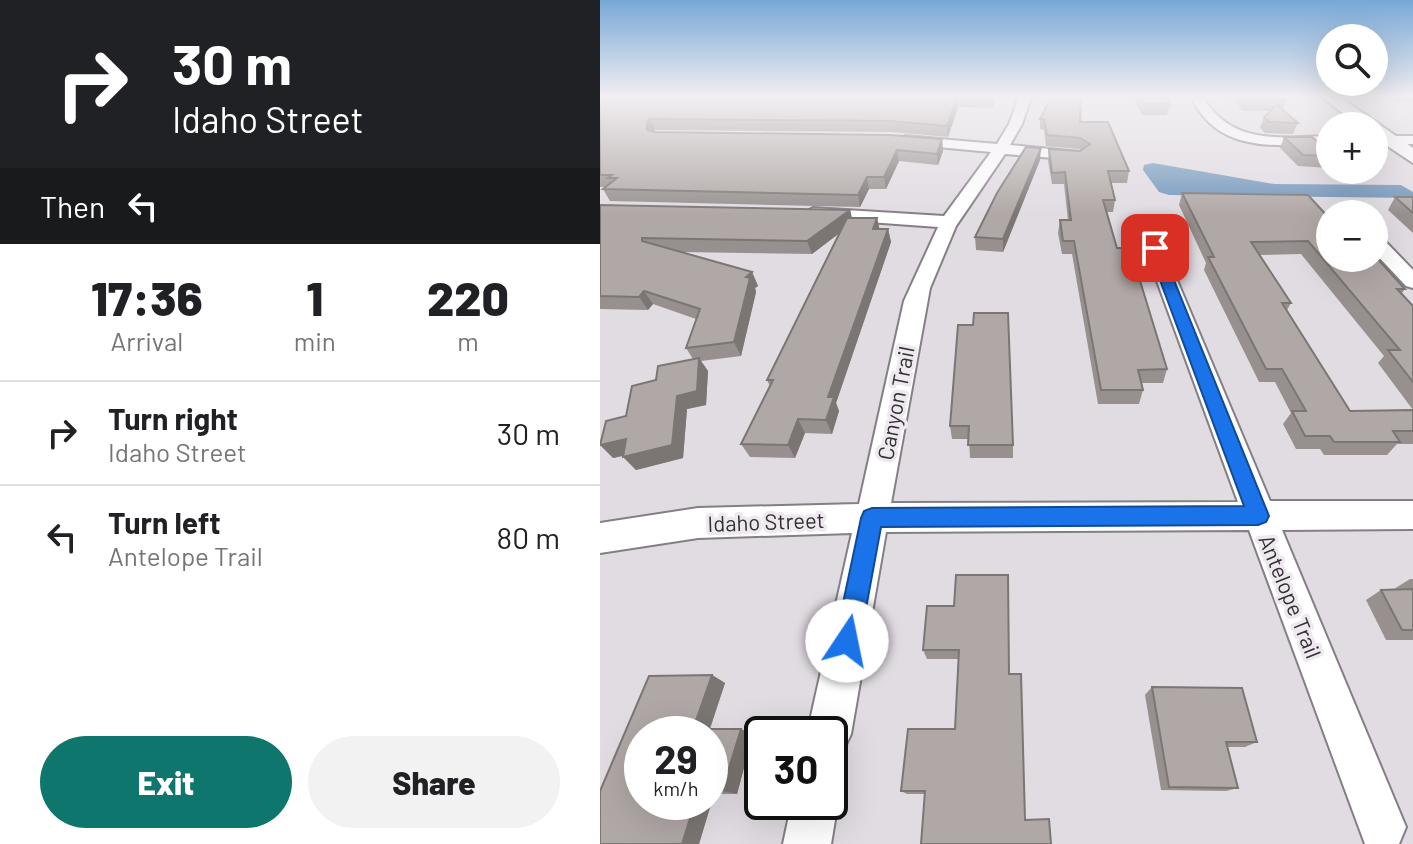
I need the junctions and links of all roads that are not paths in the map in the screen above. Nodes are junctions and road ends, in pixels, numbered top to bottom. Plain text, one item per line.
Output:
1 (1006, 136) edge
2 (1250, 136) edge
3 (1391, 136) edge
4 (892, 139) edge
5 (1316, 140) edge
6 (1413, 140) edge
7 (1388, 141) edge
8 (999, 147) junction
9 (1079, 156) edge
10 (1413, 157) edge
11 (797, 213) edge
12 (949, 222) junction
13 (1148, 232) dead end
14 (1388, 256) edge
15 (1413, 282) edge
16 (1413, 515) edge
17 (1258, 516) junction
18 (872, 518) junction
19 (600, 538) edge
20 (833, 716) edge
21 (812, 820) edge
22 (1382, 827) dead end
23 (807, 844) edge

1 - 8 street, Canyon Trail
2 - 5 street
3 - 6 street
4 - 8 street
7 - 10 street
8 - 9 street
8 - 12 street, Canyon Trail
11 - 12 street
12 - 18 street, Canyon Trail
13 - 17 street, Antelope Trail
14 - 15 street
16 - 17 street, Idaho Street
17 - 18 street, Idaho Street
17 - 22 street, Antelope Trail
18 - 19 street, Idaho Street
18 - 20 street, Canyon Trail
21 - 23 street

